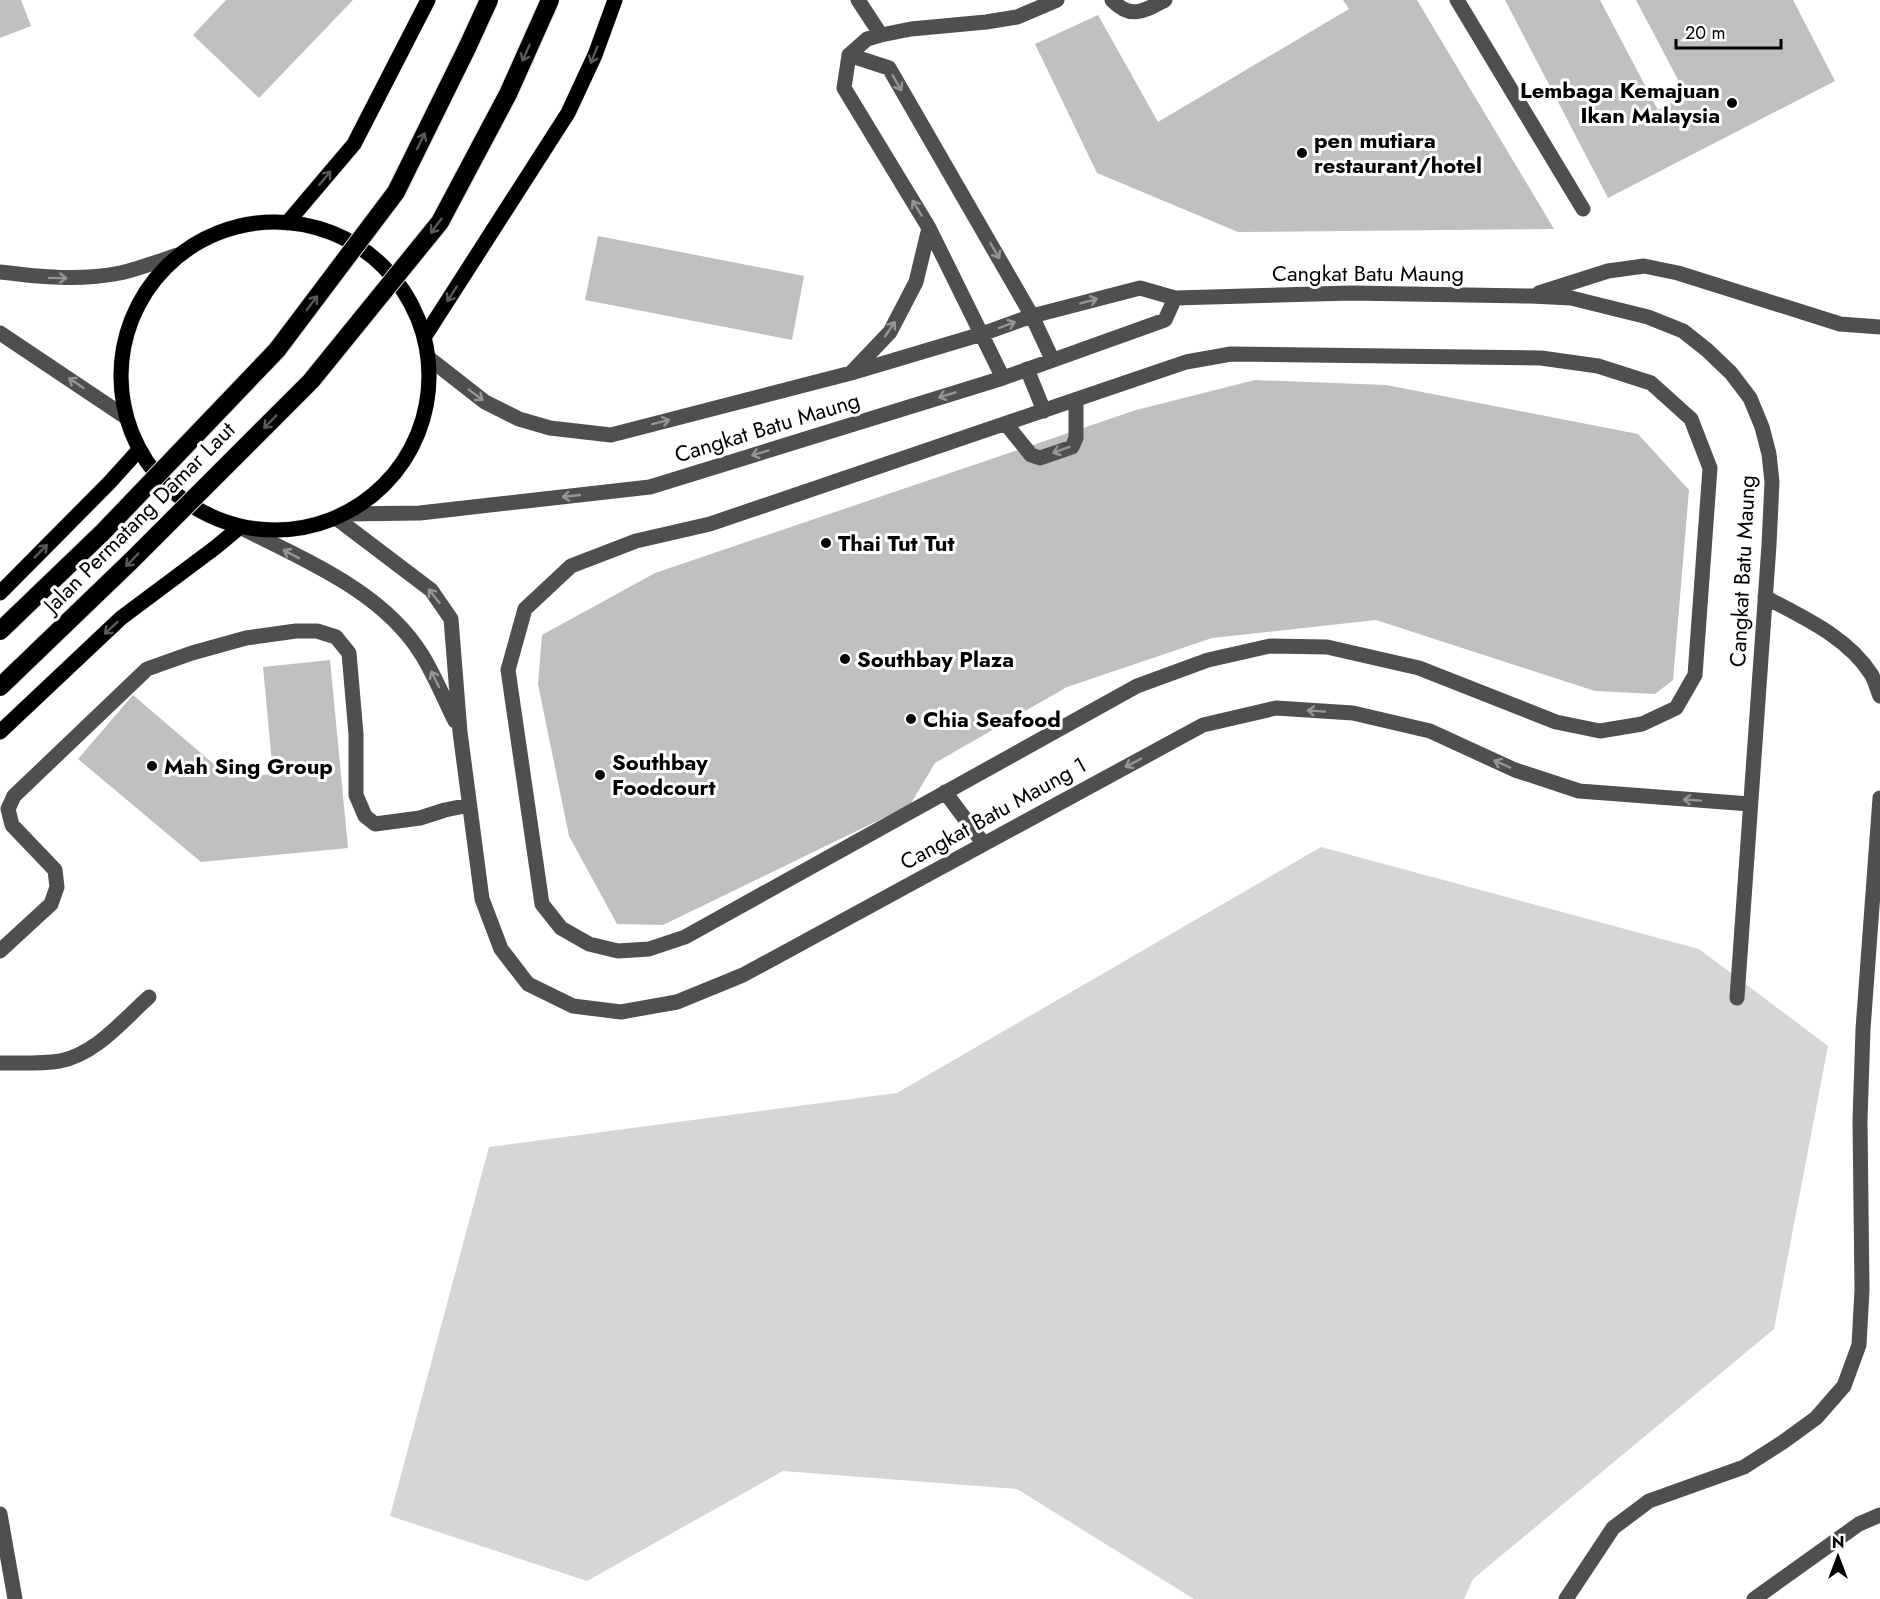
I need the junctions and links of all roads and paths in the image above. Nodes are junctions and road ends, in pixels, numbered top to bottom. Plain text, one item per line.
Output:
1 (428, 0) edge
2 (489, 0) edge
3 (550, 0) edge
4 (615, 0) edge
5 (858, 0) edge
6 (1057, 0) edge
7 (1112, 0) edge
8 (1165, 0) edge
9 (1457, 0) edge
10 (881, 35) junction
11 (849, 55) junction
12 (1583, 209) dead end
13 (287, 223) junction
14 (929, 228) junction
15 (178, 255) junction
16 (0, 272) edge
17 (1531, 296) junction
18 (1175, 297) junction
19 (1032, 316) junction
20 (1880, 327) edge
21 (0, 333) edge
22 (982, 334) junction
23 (425, 336) junction
24 (430, 359) junction
25 (1052, 359) junction
26 (1027, 369) junction
27 (851, 373) junction
28 (1003, 378) junction
29 (1076, 400) junction
30 (1044, 411) junction
31 (124, 416) junction
32 (1006, 424) junction
33 (138, 451) junction
34 (341, 516) junction
35 (240, 527) junction
36 (0, 593) edge
37 (1765, 597) junction
38 (0, 631) edge
39 (0, 687) edge
40 (1880, 696) edge
41 (0, 732) edge
42 (459, 732) junction
43 (945, 792) junction
44 (1880, 798) edge
45 (1750, 804) junction
46 (470, 805) junction
47 (983, 843) junction
48 (0, 951) edge
49 (149, 996) dead end
50 (1737, 998) dead end
51 (0, 1063) edge
52 (0, 1514) edge
53 (1880, 1515) edge
54 (15, 1599) edge
55 (1566, 1599) edge
56 (1754, 1599) edge

13 -> 1 main road
38 -> 2 highway, Jalan Permatang Damar Laut, bridge
3 -> 39 highway, Jalan Permatang Damar Laut, bridge
4 -> 23 main road
5 - 10 street
6 - 10 street
7 - 8 street
9 - 12 street
10 - 11 street
14 -> 11 street
11 -> 19 street
13 - 15 main road
13 - 23 main road
14 - 22 street
27 -> 14 street
16 -> 15 street
15 - 31 main road
17 - 18 street, Cangkat Batu Maung
17 - 20 street
17 - 37 street, Cangkat Batu Maung
19 -> 18 street, Cangkat Batu Maung
18 - 25 street, Cangkat Batu Maung
22 -> 19 street, Cangkat Batu Maung
19 - 25 street
31 -> 21 street
22 - 27 street, Cangkat Batu Maung
22 - 28 street
23 - 24 main road
24 -> 27 street, Cangkat Batu Maung
24 - 34 main road
25 - 26 street, Cangkat Batu Maung
26 - 28 street, Cangkat Batu Maung
26 - 30 street
28 -> 34 street, Cangkat Batu Maung
29 - 30 street
29 -> 32 street
29 - 43 street
30 - 32 street
31 - 33 main road
32 - 43 street
33 - 35 main road
36 -> 33 main road
34 - 35 main road
42 -> 34 street, Cangkat Batu Maung 1
35 -> 41 main road
42 -> 35 street, Cangkat Batu Maung 1
37 - 40 street
37 - 45 street, Cangkat Batu Maung
42 - 46 street, Cangkat Batu Maung 1
43 - 47 street
44 - 55 street
45 -> 47 street, Cangkat Batu Maung 1
45 - 50 street, Cangkat Batu Maung
46 - 47 street, Cangkat Batu Maung 1
46 - 48 street
49 - 51 street
52 - 54 street
53 - 56 street

